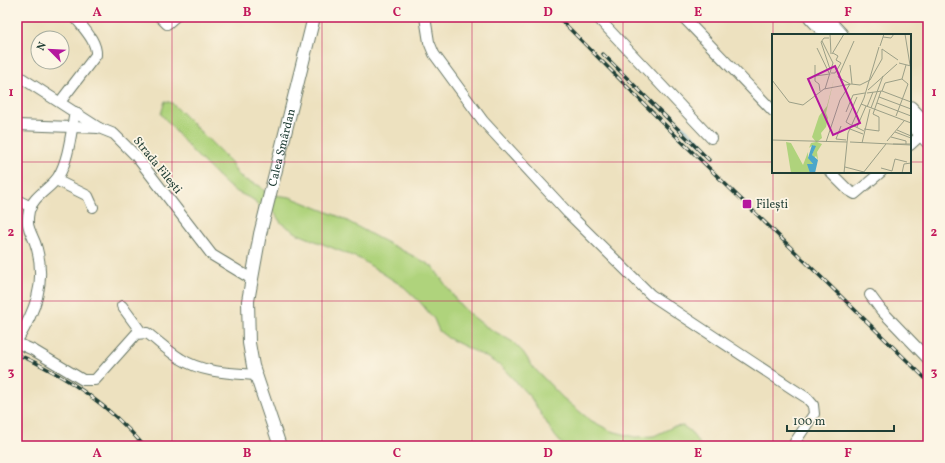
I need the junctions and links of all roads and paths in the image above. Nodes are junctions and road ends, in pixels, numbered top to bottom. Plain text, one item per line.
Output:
1 (75, 17) edge
2 (160, 17) edge
3 (175, 17) edge
4 (314, 17) edge
5 (425, 17) edge
6 (597, 17) edge
7 (683, 17) edge
8 (811, 17) edge
9 (824, 17) edge
10 (827, 34) edge
11 (840, 34) edge
12 (19, 79) edge
13 (60, 102) junction
14 (911, 110) edge
15 (772, 111) edge
16 (75, 112) junction
17 (911, 122) edge
18 (17, 125) edge
19 (72, 126) junction
20 (99, 128) junction
21 (926, 134) edge
22 (711, 138) dead end
23 (911, 144) edge
24 (831, 173) edge
25 (880, 173) edge
26 (56, 180) junction
27 (17, 200) edge
28 (30, 207) junction
29 (93, 207) dead end
30 (250, 278) junction
31 (870, 295) dead end
32 (122, 306) dead end
33 (141, 332) junction
34 (17, 342) edge
35 (928, 358) edge
36 (256, 375) junction
37 (280, 446) edge
38 (796, 446) edge

1 - 13 street
2 - 3 street
4 - 30 main road, Calea Smârdan
5 - 38 street
6 - 22 street
7 - 15 street
8 - 10 highway
9 - 11 highway
12 - 13 street
13 - 16 street
14 - 21 highway
16 - 19 street
16 - 20 street
17 - 21 highway
18 - 19 street, Strada Filești
19 - 20 street, Strada Filești
19 - 26 street
20 - 30 street, Strada Filești
21 - 23 street
24 - 25 street
26 - 28 street
26 - 29 street
27 - 28 street
28 - 34 street
30 - 36 main road, Calea Smârdan
31 - 35 street
32 - 33 street
33 - 34 street
33 - 36 street
36 - 37 main road, Calea Smârdan

